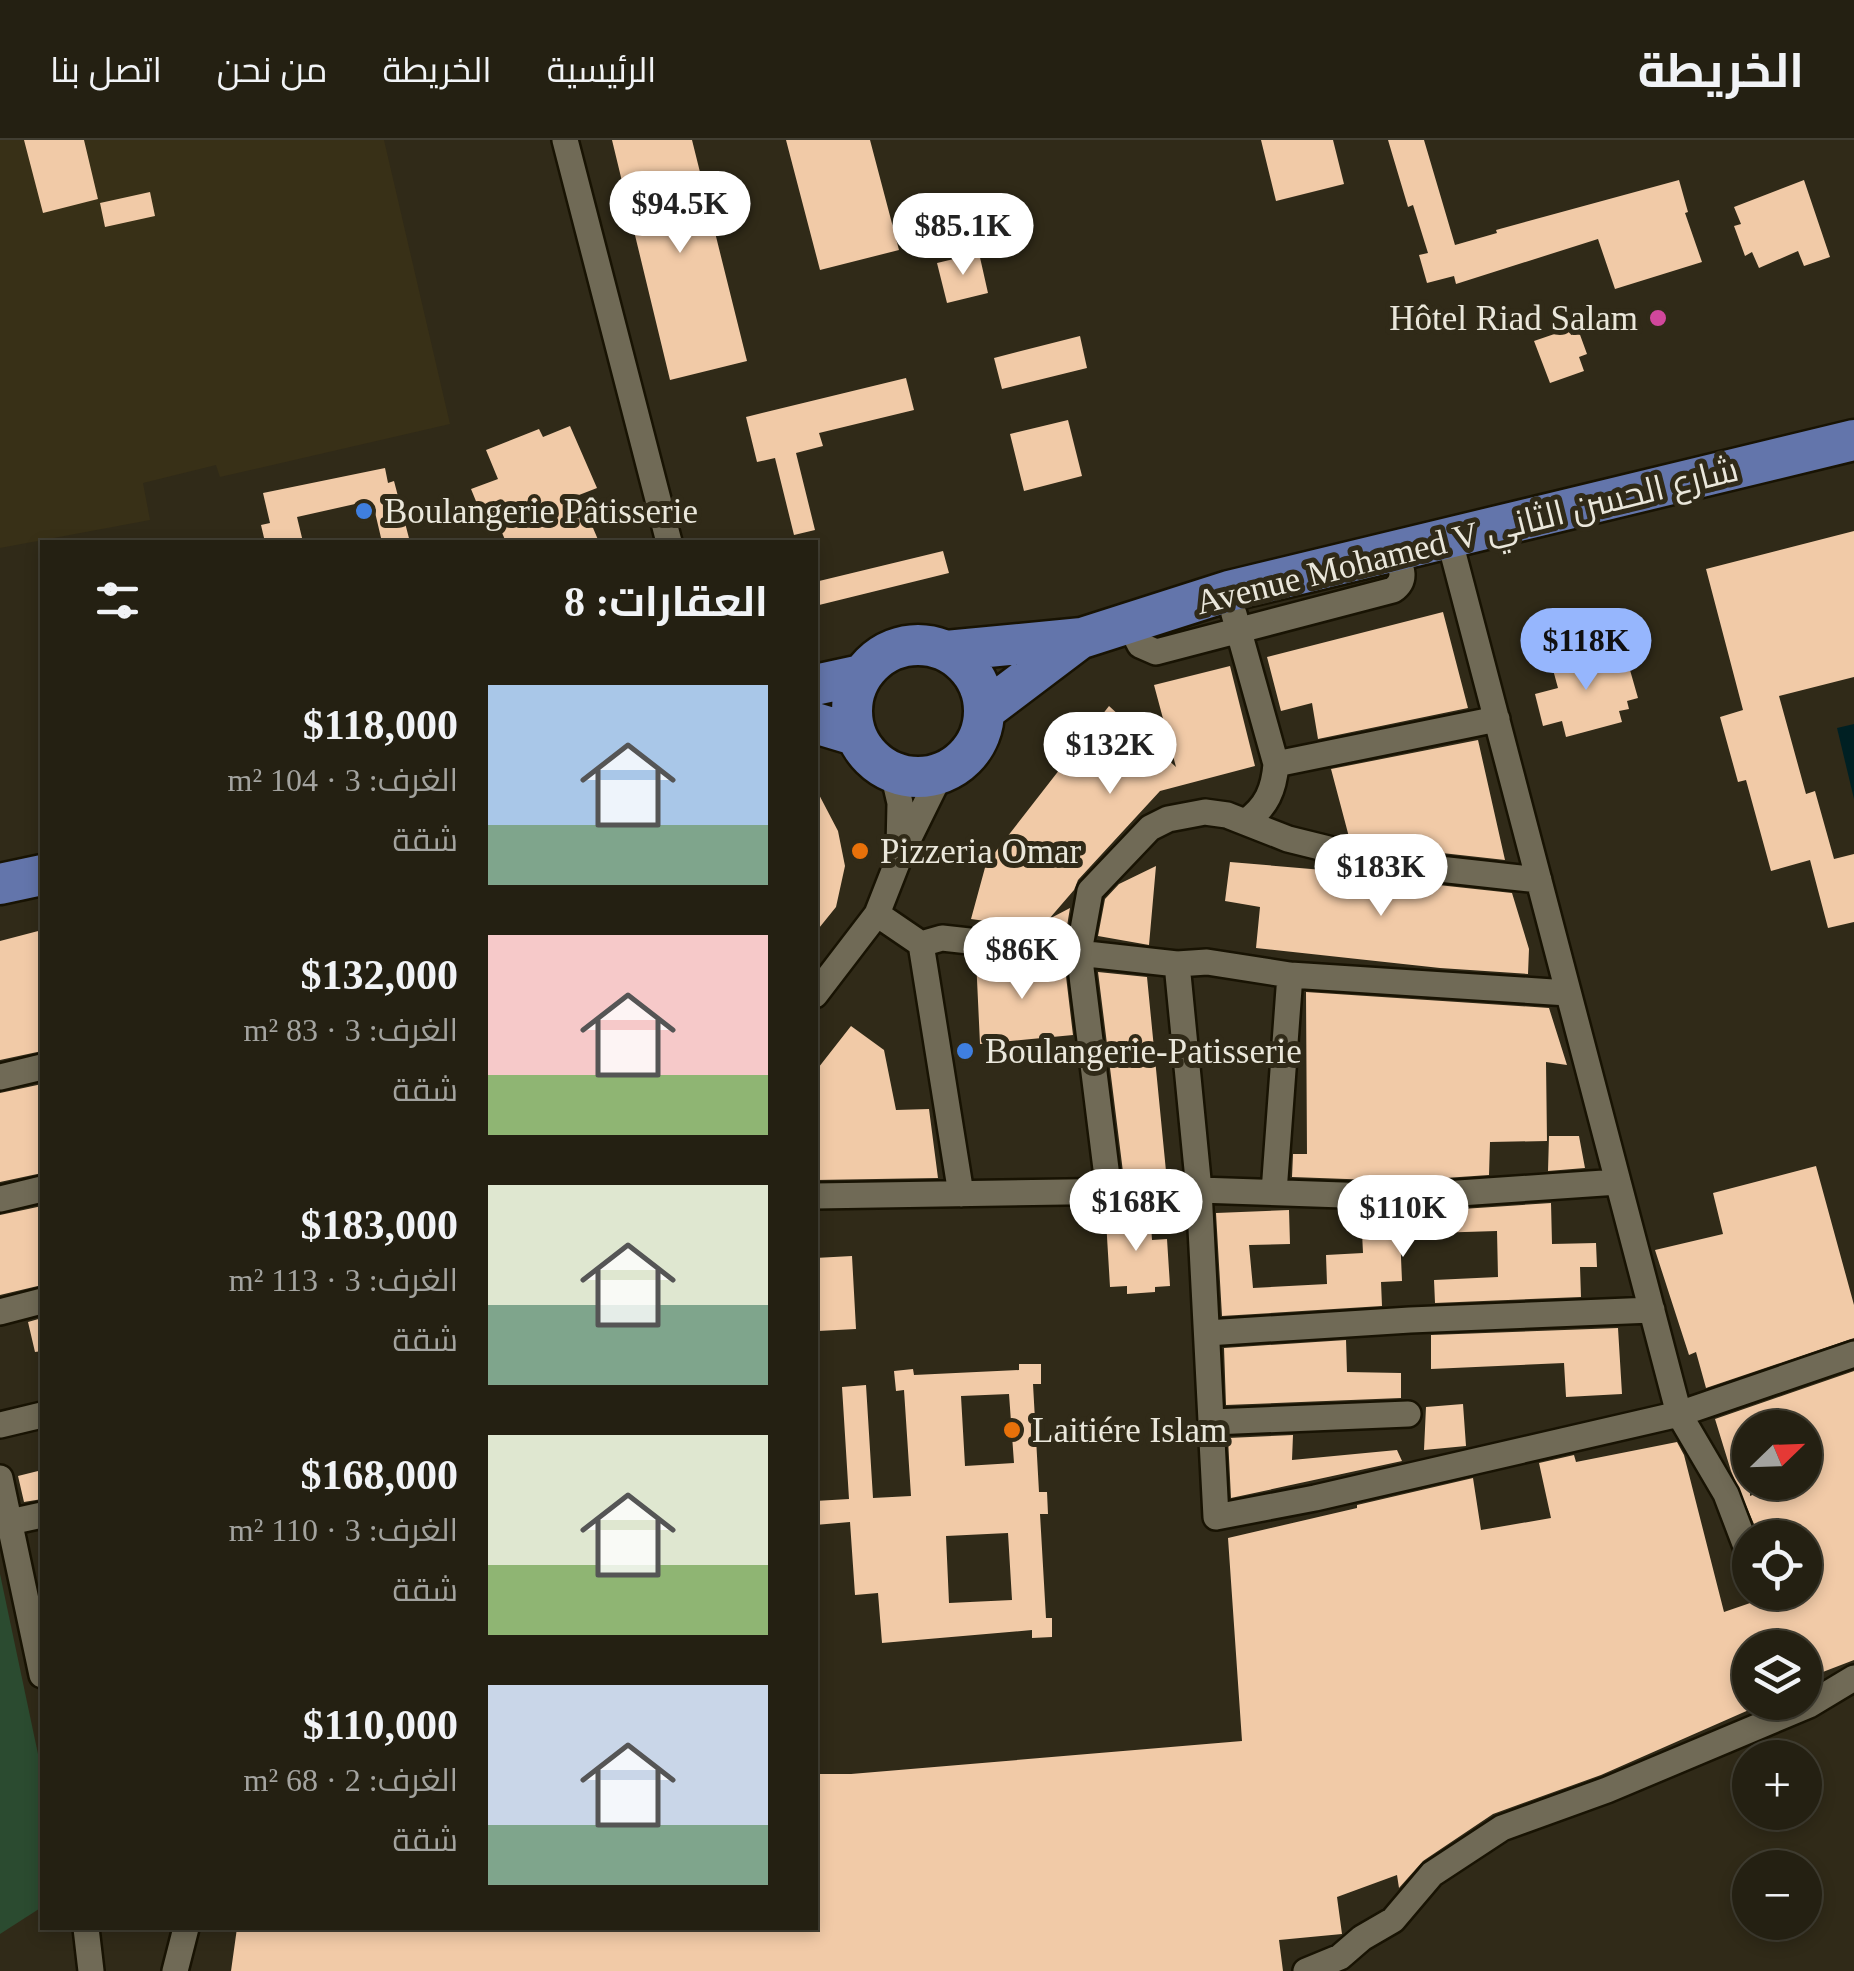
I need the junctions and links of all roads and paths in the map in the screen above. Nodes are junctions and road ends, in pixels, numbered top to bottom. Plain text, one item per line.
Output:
1 (565, 140) edge
2 (1854, 440) edge
3 (1449, 538) junction
4 (667, 540) edge
5 (1233, 610) junction
6 (1082, 638) junction
7 (946, 651) junction
8 (861, 675) junction
9 (818, 684) edge
10 (984, 711) junction
11 (1497, 719) junction
12 (818, 724) edge
13 (855, 735) junction
14 (1276, 764) junction
15 (893, 774) junction
16 (940, 775) junction
17 (1245, 822) junction
18 (899, 858) junction
19 (40, 875) edge
20 (1539, 880) junction
21 (0, 884) edge
22 (877, 914) junction
23 (920, 944) junction
24 (1078, 952) junction
25 (1177, 964) junction
26 (1290, 975) junction
27 (818, 991) edge
28 (1568, 993) junction
29 (40, 1067) edge
30 (0, 1076) edge
31 (1618, 1182) junction
32 (40, 1189) edge
33 (1199, 1190) junction
34 (1274, 1192) junction
35 (1109, 1193) junction
36 (961, 1194) junction
37 (818, 1196) edge
38 (0, 1199) edge
39 (40, 1302) edge
40 (1652, 1310) junction
41 (0, 1312) edge
42 (1206, 1333) junction
43 (1854, 1354) edge
44 (1408, 1414) dead end
45 (1679, 1414) junction
46 (40, 1415) edge
47 (1212, 1422) junction
48 (0, 1425) edge
49 (0, 1478) edge
50 (40, 1514) edge
51 (1736, 1520) edge
52 (10, 1522) junction
53 (36, 1618) edge
54 (40, 1656) edge
55 (1854, 1678) edge
56 (86, 1930) edge
57 (185, 1930) edge
58 (92, 1971) edge
59 (175, 1971) edge
60 (1306, 1971) edge

1 - 4 street
2 - 3 main road, Avenue Mohamed V شارع الحسن الثاني
3 - 5 main road, Avenue Mohamed V شارع الحسن الثاني
3 - 11 street
5 - 6 main road, Avenue Mohamed V شارع الحسن الثاني
5 - 14 street
6 - 7 main road, Avenue Mohamed V شارع الحسن الثاني
6 - 10 main road, Avenue Mohamed V شارع الحسن الثاني
7 - 8 main road, Avenue Mohamed V شارع الحسن الثاني
7 - 10 main road
8 - 9 main road, Avenue Mohamed V شارع الحسن الثاني
8 - 13 main road
10 - 16 main road
11 - 14 street
11 - 20 street
12 - 13 main road
13 - 15 main road
14 - 17 street
15 - 16 main road
15 - 18 street
16 - 18 street
17 - 20 street
17 - 24 street
18 - 22 street
19 - 21 main road
20 - 28 street
22 - 23 street
22 - 27 street
23 - 24 street
23 - 36 street
24 - 25 street
24 - 35 street
25 - 26 street
25 - 33 street
26 - 28 street
26 - 34 street
28 - 31 street
29 - 30 street
31 - 34 street
31 - 40 street
32 - 38 street
33 - 34 street
33 - 35 street
33 - 42 street
35 - 36 street
36 - 37 street
39 - 41 street
40 - 42 street
40 - 45 street
42 - 47 street
43 - 45 street
44 - 47 street
45 - 47 street
45 - 51 street
46 - 48 street
49 - 52 street
50 - 52 street
52 - 53 street
53 - 54 street
55 - 60 street
56 - 58 street
57 - 59 street

